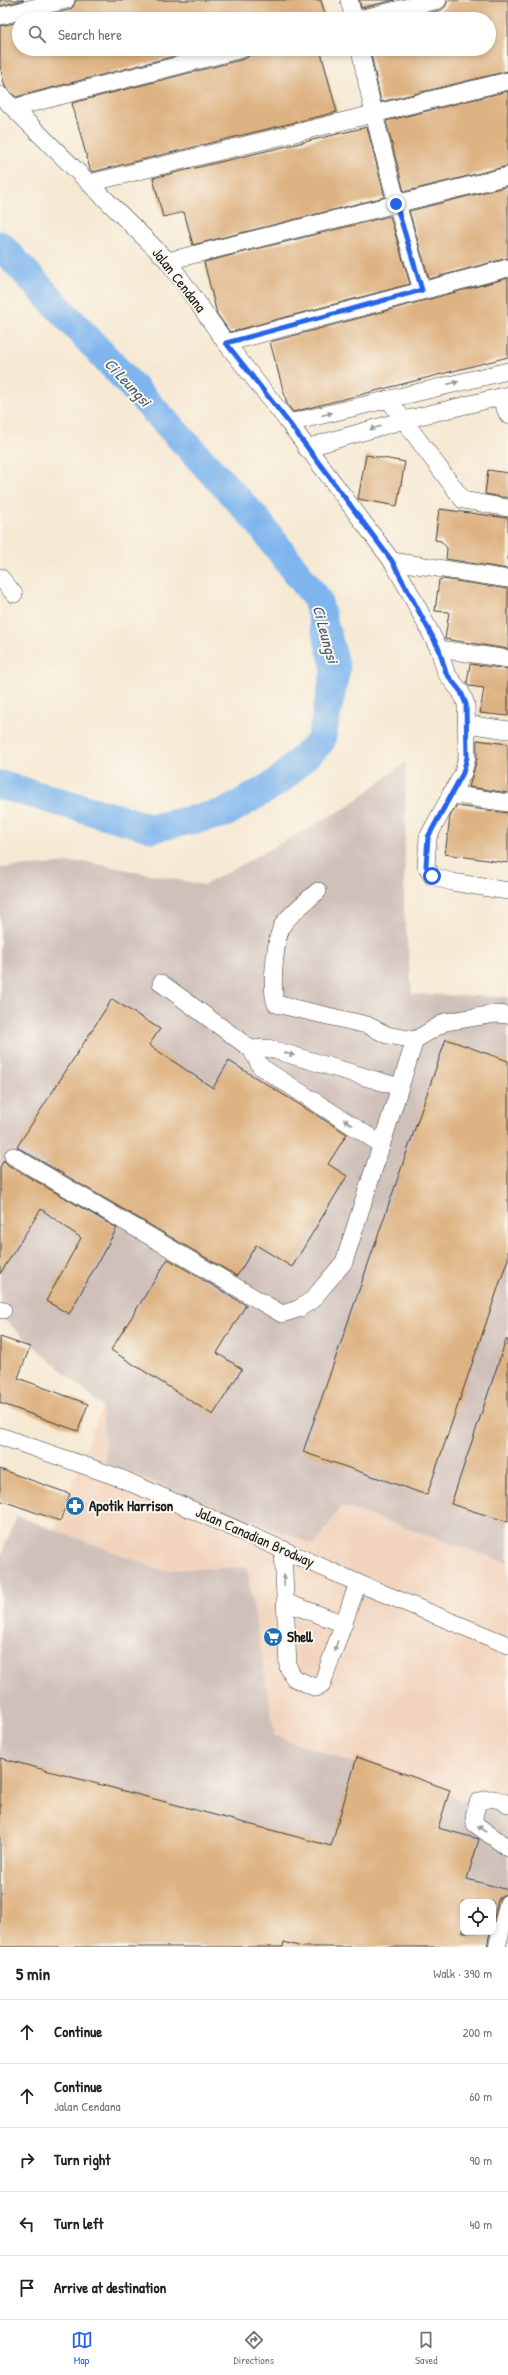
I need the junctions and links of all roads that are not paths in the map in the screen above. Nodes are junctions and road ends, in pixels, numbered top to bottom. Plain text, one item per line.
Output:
1 (66, 0) edge
2 (349, 0) edge
3 (438, 0) edge
4 (16, 12) edge
5 (352, 12) edge
6 (388, 12) edge
7 (12, 13) edge
8 (0, 16) edge
9 (215, 56) edge
10 (362, 56) edge
11 (508, 81) edge
12 (0, 95) edge
13 (13, 108) junction
14 (374, 114) junction
15 (508, 176) edge
16 (90, 183) junction
17 (396, 204) junction
18 (168, 261) junction
19 (508, 268) edge
20 (422, 290) junction
21 (226, 343) junction
22 (508, 371) edge
23 (504, 396) edge
24 (388, 399) junction
25 (508, 415) edge
26 (404, 420) junction
27 (289, 423) junction
28 (306, 448) junction
29 (508, 508) edge
30 (392, 561) junction
31 (0, 577) edge
32 (508, 579) edge
33 (14, 594) dead end
34 (439, 649) junction
35 (508, 660) edge
36 (467, 724) junction
37 (508, 730) edge
38 (450, 794) junction
39 (508, 803) edge
40 (318, 891) dead end
41 (508, 891) edge
42 (161, 983) dead end
43 (508, 1015) edge
44 (415, 1040) junction
45 (251, 1049) junction
46 (399, 1087) junction
47 (381, 1144) junction
48 (13, 1156) dead end
49 (0, 1436) edge
50 (283, 1549) junction
51 (358, 1583) junction
52 (285, 1602) junction
53 (344, 1624) junction
54 (508, 1645) edge
55 (508, 1804) edge
56 (508, 1848) edge
57 (508, 1903) edge
58 (498, 1947) edge

1 - 4 street
2 - 5 street
3 - 6 street
7 - 8 street
9 - 13 street
10 - 14 street
11 - 14 street
12 - 13 street, Jalan Cendana
13 - 16 street, Jalan Cendana
14 - 16 street
14 - 17 street
15 - 17 street
16 - 18 street, Jalan Cendana
17 - 18 street
17 - 20 street
18 - 21 street, Jalan Cendana
19 - 20 street
20 - 21 street
21 - 27 street, Jalan Cendana
24 -> 22 street
23 - 25 street
23 - 26 street
24 - 26 street
27 -> 24 street
26 -> 28 street
26 - 29 street
27 - 28 street, Jalan Cendana
28 - 30 street, Jalan Cendana
30 - 32 street
30 - 34 street, Jalan Cendana
31 - 33 street
34 - 35 street
34 - 36 street, Jalan Cendana
36 - 37 street
36 - 38 street, Jalan Cendana
38 - 39 street
38 - 41 street, Jalan Cendana
40 - 44 street
42 - 45 street
43 - 44 street
44 - 46 street
45 -> 46 street
47 -> 45 street
46 - 47 street
47 - 48 street
49 - 50 street, Jalan Canadian Brodway
50 - 51 street, Jalan Canadian Brodway
52 -> 50 street
51 - 53 street
51 - 54 street, Jalan Canadian Brodway
52 - 53 street
53 -> 52 street
56 -> 55 street
57 - 58 street

